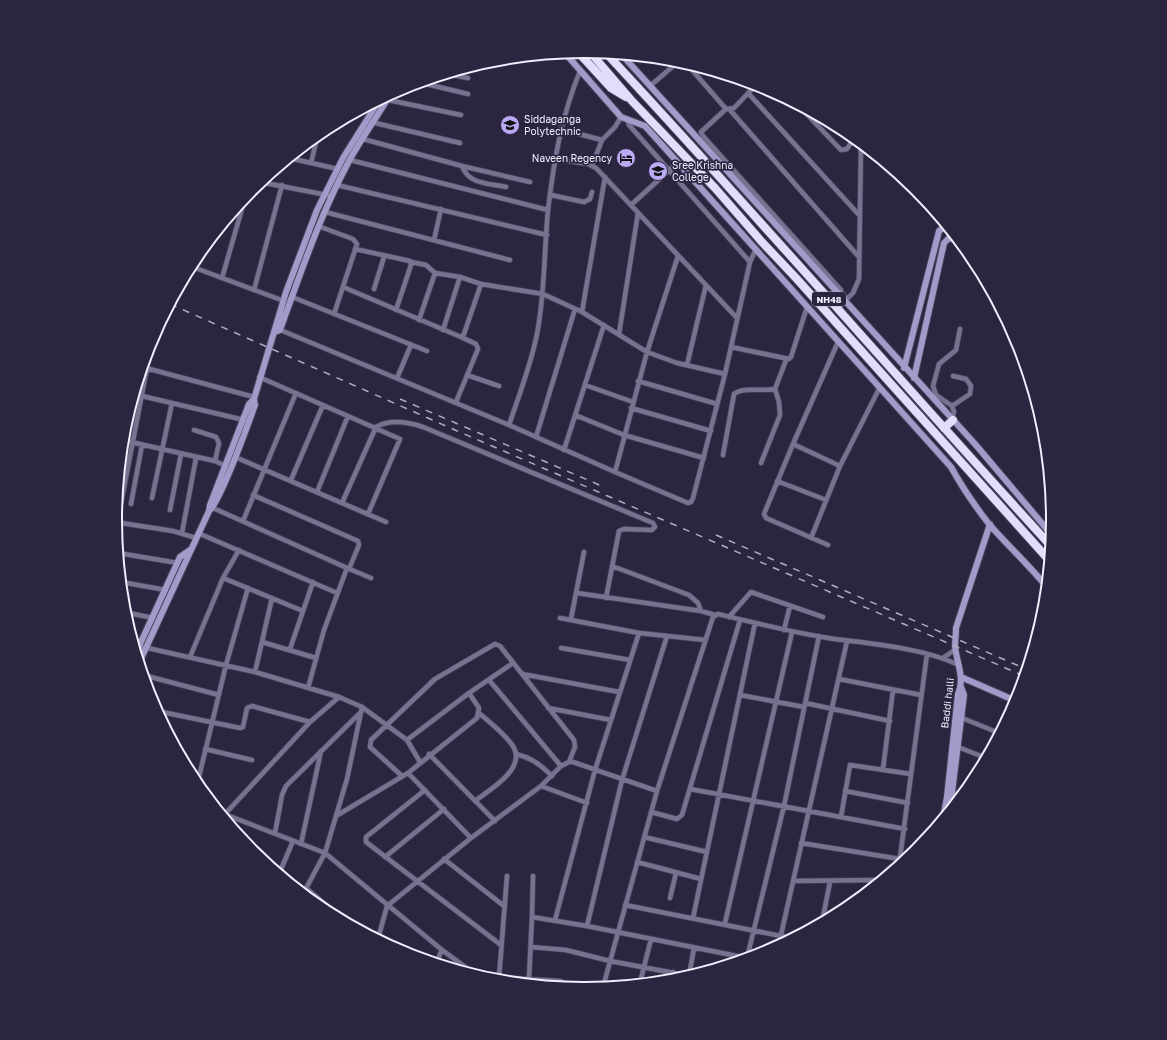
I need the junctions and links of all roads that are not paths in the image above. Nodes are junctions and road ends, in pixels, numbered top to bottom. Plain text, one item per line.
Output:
1 (569, 58) edge
2 (584, 58) edge
3 (595, 58) edge
4 (611, 59) edge
5 (627, 60) edge
6 (672, 67) edge
7 (580, 71) junction
8 (694, 72) edge
9 (458, 76) edge
10 (468, 78) dead end
11 (430, 85) edge
12 (650, 86) junction
13 (751, 90) edge
14 (748, 93) junction
15 (468, 94) dead end
16 (391, 101) edge
17 (632, 101) junction
18 (386, 103) edge
19 (375, 108) edge
20 (728, 110) junction
21 (461, 115) dead end
22 (621, 117) junction
23 (810, 118) edge
24 (628, 121) junction
25 (370, 122) junction
26 (560, 129) junction
27 (363, 139) junction
28 (602, 140) junction
29 (460, 143) dead end
30 (850, 143) edge
31 (316, 144) edge
32 (861, 150) edge
33 (295, 159) edge
34 (555, 159) junction
35 (350, 160) junction
36 (311, 163) junction
37 (677, 163) junction
38 (462, 166) junction
39 (592, 166) junction
40 (338, 169) junction
41 (668, 171) junction
42 (605, 177) junction
43 (530, 182) dead end
44 (268, 183) edge
45 (282, 185) junction
46 (337, 185) junction
47 (506, 187) dead end
48 (592, 192) dead end
49 (325, 193) junction
50 (551, 195) junction
51 (332, 196) junction
52 (630, 205) junction
53 (242, 209) edge
54 (441, 210) junction
55 (548, 210) junction
56 (325, 212) junction
57 (638, 213) junction
58 (860, 216) junction
59 (318, 226) junction
60 (942, 228) edge
61 (781, 230) junction
62 (547, 235) junction
63 (774, 236) junction
64 (950, 239) edge
65 (434, 240) junction
66 (355, 249) junction
67 (756, 249) junction
68 (384, 256) junction
69 (678, 256) junction
70 (859, 257) junction
71 (510, 260) dead end
72 (411, 262) junction
73 (750, 262) junction
74 (196, 268) edge
75 (435, 273) junction
76 (460, 277) junction
77 (222, 278) junction
78 (481, 284) junction
79 (706, 285) junction
80 (343, 287) junction
81 (374, 289) dead end
82 (254, 290) junction
83 (841, 290) dead end
84 (543, 294) junction
85 (292, 297) junction
86 (846, 300) junction
87 (284, 301) junction
88 (807, 306) junction
89 (575, 309) junction
90 (396, 310) junction
91 (582, 312) junction
92 (334, 314) junction
93 (737, 318) junction
94 (419, 320) junction
95 (604, 325) junction
96 (960, 329) dead end
97 (277, 330) junction
98 (443, 330) junction
99 (619, 334) junction
100 (462, 337) junction
101 (838, 342) junction
102 (411, 345) junction
103 (731, 347) junction
104 (427, 351) dead end
105 (647, 352) junction
106 (786, 360) junction
107 (686, 365) junction
108 (147, 368) edge
109 (904, 368) junction
110 (725, 374) junction
111 (467, 375) junction
112 (953, 376) dead end
113 (259, 377) junction
114 (144, 378) edge
115 (397, 378) junction
116 (914, 378) junction
117 (638, 381) junction
118 (585, 385) junction
119 (499, 386) dead end
120 (880, 387) junction
121 (775, 389) junction
122 (296, 393) junction
123 (142, 396) junction
124 (254, 398) junction
125 (137, 402) edge
126 (456, 402) junction
127 (633, 402) junction
128 (140, 403) junction
129 (172, 403) junction
130 (717, 404) junction
131 (323, 405) junction
132 (952, 406) junction
133 (631, 408) junction
134 (575, 415) junction
135 (348, 416) junction
136 (244, 420) junction
137 (953, 420) junction
138 (509, 425) junction
139 (376, 427) junction
140 (944, 428) junction
141 (194, 430) dead end
142 (710, 431) junction
143 (624, 435) junction
144 (536, 437) junction
145 (128, 441) edge
146 (133, 442) junction
147 (793, 444) junction
148 (142, 445) junction
149 (162, 449) junction
150 (564, 450) junction
151 (181, 454) junction
152 (723, 455) dead end
153 (235, 457) junction
154 (196, 458) junction
155 (704, 458) junction
156 (215, 461) junction
157 (761, 463) dead end
158 (226, 466) junction
159 (840, 466) junction
160 (264, 469) junction
161 (615, 472) junction
162 (291, 480) junction
163 (777, 481) junction
164 (317, 492) junction
165 (253, 495) junction
166 (122, 498) edge
167 (152, 498) dead end
168 (826, 500) junction
169 (342, 503) junction
170 (131, 504) dead end
171 (211, 509) junction
172 (170, 510) dead end
173 (368, 514) junction
174 (243, 521) junction
175 (386, 522) dead end
176 (122, 523) edge
177 (990, 524) junction
178 (1046, 527) edge
179 (182, 533) junction
180 (197, 535) junction
181 (811, 538) junction
182 (1045, 541) edge
183 (828, 545) dead end
184 (190, 550) junction
185 (239, 550) junction
186 (584, 552) dead end
187 (122, 554) edge
188 (1044, 556) edge
189 (178, 563) junction
190 (612, 566) junction
191 (348, 569) junction
192 (223, 578) junction
193 (371, 578) dead end
194 (1042, 581) edge
195 (313, 582) junction
196 (125, 583) edge
197 (248, 588) junction
198 (166, 590) junction
199 (576, 592) junction
200 (337, 593) junction
201 (272, 598) junction
202 (606, 598) junction
203 (790, 606) junction
204 (701, 610) junction
205 (303, 611) junction
206 (131, 613) edge
207 (715, 615) junction
208 (729, 617) junction
209 (824, 617) dead end
210 (153, 618) junction
211 (560, 618) dead end
212 (572, 620) junction
213 (740, 620) junction
214 (755, 623) junction
215 (784, 630) junction
216 (792, 632) junction
217 (639, 633) junction
218 (667, 636) junction
219 (819, 636) junction
220 (705, 640) junction
221 (847, 641) junction
222 (138, 642) edge
223 (262, 642) junction
224 (139, 646) edge
225 (147, 648) junction
226 (561, 648) dead end
227 (956, 648) junction
228 (290, 650) junction
229 (927, 654) junction
230 (142, 657) edge
231 (190, 657) junction
232 (316, 658) junction
233 (943, 658) junction
234 (630, 660) junction
235 (514, 663) junction
236 (226, 665) junction
237 (959, 665) junction
238 (254, 672) junction
239 (522, 674) junction
240 (149, 677) edge
241 (961, 677) junction
242 (839, 679) junction
243 (489, 680) junction
244 (961, 687) junction
245 (308, 688) junction
246 (894, 690) junction
247 (619, 692) junction
248 (469, 693) junction
249 (219, 695) junction
250 (740, 695) junction
251 (921, 695) junction
252 (339, 697) junction
253 (1009, 698) edge
254 (775, 701) junction
255 (804, 705) junction
256 (362, 707) junction
257 (548, 708) junction
258 (833, 709) junction
259 (360, 712) junction
260 (164, 713) edge
261 (479, 713) junction
262 (962, 718) junction
263 (611, 720) junction
264 (890, 721) junction
265 (310, 722) junction
266 (212, 723) junction
267 (386, 724) junction
268 (994, 731) edge
269 (407, 740) junction
270 (958, 747) junction
271 (206, 749) junction
272 (321, 751) junction
273 (429, 754) junction
274 (516, 754) junction
275 (981, 756) edge
276 (252, 760) dead end
277 (420, 762) junction
278 (569, 762) junction
279 (561, 766) junction
280 (883, 769) junction
281 (595, 770) junction
282 (408, 773) junction
283 (911, 774) junction
284 (402, 776) junction
285 (552, 776) junction
286 (199, 777) edge
287 (622, 780) junction
288 (541, 786) junction
289 (690, 789) junction
290 (425, 790) junction
291 (657, 791) junction
292 (845, 791) junction
293 (719, 795) junction
294 (951, 799) edge
295 (475, 801) junction
296 (753, 802) junction
297 (908, 802) junction
298 (587, 803) junction
299 (784, 806) junction
300 (945, 807) edge
301 (444, 809) junction
302 (224, 810) edge
303 (808, 811) junction
304 (651, 812) junction
305 (229, 816) edge
306 (336, 816) junction
307 (841, 817) junction
308 (495, 821) junction
309 (905, 829) junction
310 (275, 834) junction
311 (644, 837) junction
312 (471, 838) junction
313 (294, 840) junction
314 (801, 843) junction
315 (301, 844) junction
316 (707, 852) junction
317 (325, 853) junction
318 (901, 855) edge
319 (385, 857) junction
320 (444, 859) junction
321 (895, 861) edge
322 (637, 862) junction
323 (281, 869) edge
324 (676, 873) junction
325 (507, 876) dead end
326 (533, 876) dead end
327 (702, 879) junction
328 (873, 880) edge
329 (417, 881) junction
330 (793, 881) junction
331 (830, 882) junction
332 (306, 888) joint
333 (318, 898) edge
334 (670, 898) dead end
335 (626, 904) junction
336 (387, 906) junction
337 (504, 906) junction
338 (824, 914) edge
339 (532, 917) junction
340 (693, 918) junction
341 (555, 920) junction
342 (725, 924) junction
343 (587, 926) junction
344 (754, 929) junction
345 (618, 932) junction
346 (379, 934) edge
347 (781, 935) junction
348 (784, 936) edge
349 (651, 939) junction
350 (501, 945) junction
351 (531, 948) junction
352 (694, 948) junction
353 (442, 950) junction
354 (749, 951) edge
355 (735, 956) edge
356 (438, 958) edge
357 (610, 960) junction
358 (460, 965) edge
359 (645, 967) junction
360 (690, 969) edge
361 (673, 972) edge
362 (498, 974) edge
363 (525, 978) edge
364 (641, 978) edge
365 (604, 981) edge

1 - 7 street
2 - 17 highway
3 - 17 highway, NH48
4 - 63 highway, NH48
5 - 12 street
6 - 12 street
7 - 22 street
7 - 26 street
8 - 20 street
9 - 10 street
11 - 15 street
12 - 61 street
13 - 14 street
14 - 20 street
14 - 58 street
16 - 21 street
17 - 188 highway, NH48
18 - 25 street
19 - 25 street
20 - 70 street
20 - 83 street
22 - 24 street
22 - 28 street
23 - 30 street
24 - 37 street
24 - 41 street
25 - 27 street
25 - 29 street
25 - 40 street
26 - 28 street
26 - 34 street
27 - 35 street
27 - 38 street
28 - 39 street
31 - 36 street
32 - 58 street
33 - 36 street
34 - 39 street
34 - 50 street
35 - 46 street
35 - 55 street
36 - 40 street
37 - 41 street
37 - 67 street
38 - 43 street
38 - 47 street
39 - 42 street
40 - 49 street
41 - 52 street
41 - 73 street
42 - 52 street
42 - 91 street
44 - 45 street
45 - 49 street
45 - 82 street
46 - 51 street
46 - 54 street
48 - 50 street
49 - 51 street
49 - 87 street
50 - 55 street
51 - 56 street
52 - 57 street
53 - 77 street
54 - 62 street
54 - 65 street
55 - 62 street
56 - 59 street
56 - 65 street
57 - 69 street
57 - 99 street
58 - 70 street
59 - 66 street
59 - 85 street
60 - 109 street
61 - 63 highway
61 - 86 street
62 - 84 street
63 - 140 highway, NH48
64 - 116 street
65 - 71 street
66 - 68 street
66 - 80 street
67 - 73 street
67 - 88 street
68 - 72 street
68 - 81 street
69 - 79 street
69 - 105 street
70 - 86 street
72 - 75 street
72 - 90 street
73 - 93 street
74 - 77 street
75 - 76 street
75 - 94 street
76 - 78 street
76 - 98 street
77 - 82 street
78 - 84 street
78 - 100 street
79 - 93 street
79 - 107 street
80 - 90 street
80 - 92 street
82 - 87 street
84 - 89 street
84 - 138 street
85 - 92 street
85 - 97 street
86 - 109 street
87 - 97 street
88 - 101 street
88 - 106 street
89 - 91 street
89 - 144 street
90 - 94 street
91 - 95 street
92 - 102 street
93 - 103 street
94 - 98 street
95 - 99 street
95 - 118 street
96 - 132 street
97 - 113 street
97 - 115 street
98 - 100 street
99 - 105 street
100 - 111 street
101 - 120 street
101 - 147 street
102 - 104 street
102 - 115 street
103 - 106 street
103 - 110 street
105 - 107 street
105 - 117 street
106 - 121 street
107 - 110 street
108 - 124 street
109 - 116 street
110 - 130 street
111 - 119 street
111 - 126 street
112 - 132 street
113 - 122 street
113 - 124 street
114 - 123 street
115 - 126 street
116 - 137 street
117 - 127 street
117 - 130 street
118 - 127 street
118 - 134 street
120 - 159 street
120 - 177 street
121 - 152 street
121 - 157 street
122 - 131 street
122 - 160 street
123 - 128 street
123 - 129 street
124 - 136 street
124 - 153 street
125 - 128 street
126 - 138 street
127 - 133 street
128 - 146 street
129 - 136 street
129 - 149 street
130 - 142 street
131 - 135 street
131 - 162 street
132 - 137 street
133 - 142 street
133 - 143 street
134 - 143 street
134 - 150 street
135 - 139 street
135 - 164 street
136 - 158 street
137 - 140 highway
137 - 178 street
138 - 144 street
139 - 169 street
139 - 173 street
139 - 190 street
140 - 182 highway, NH48
141 - 156 street
142 - 155 street
143 - 155 street
143 - 161 street
144 - 150 street
145 - 146 street
146 - 148 street
146 - 166 street
147 - 159 street
147 - 163 street
148 - 149 street
148 - 170 street
149 - 151 street
149 - 167 street
150 - 161 street
151 - 154 street
151 - 172 street
153 - 160 street
153 - 171 street
154 - 156 street
154 - 179 street
155 - 161 street
156 - 158 street
158 - 171 street
159 - 168 street
160 - 162 street
160 - 165 street
162 - 164 street
163 - 168 street
163 - 181 street
164 - 169 street
165 - 174 street
165 - 191 street
168 - 181 street
169 - 173 street
171 - 174 street
171 - 180 street
173 - 175 street
174 - 191 street
176 - 179 street
177 - 194 street
177 - 227 street, Baddi halli
179 - 180 street
180 - 184 street
180 - 185 street
181 - 183 street
184 - 189 street
184 - 225 street
185 - 192 street
185 - 195 street
186 - 199 street
187 - 189 street
189 - 198 street
190 - 202 street
190 - 204 street
191 - 193 street
191 - 200 street
192 - 197 street
192 - 231 street
195 - 200 street
195 - 205 street
196 - 198 street
197 - 201 street
197 - 236 street
198 - 210 street
199 - 202 street
199 - 212 street
200 - 232 street
201 - 205 street
201 - 223 street
202 - 204 street
203 - 208 street
203 - 209 street
203 - 215 street
204 - 207 street
205 - 228 street
206 - 210 street
207 - 208 street
207 - 220 street
208 - 213 street
210 - 222 street
211 - 212 street
212 - 217 street
213 - 214 street
213 - 289 street
214 - 215 street
214 - 250 street
215 - 216 street
216 - 219 street
216 - 254 street
217 - 218 street
217 - 234 street
218 - 220 street
218 - 287 street
219 - 221 street
219 - 255 street
220 - 291 street
221 - 229 street
221 - 242 street
223 - 228 street
223 - 238 street
224 - 225 street
225 - 230 street
225 - 231 street
226 - 234 street
227 - 233 street
227 - 237 street, Baddi halli
228 - 232 street
229 - 233 street
229 - 251 street
231 - 236 street
232 - 245 street
233 - 237 street
234 - 247 street
235 - 239 street
235 - 243 street
235 - 267 street
236 - 238 street
236 - 249 street
237 - 241 street, Baddi halli
238 - 245 street
239 - 247 street
239 - 257 street
240 - 249 street
241 - 244 street, Baddi halli
241 - 253 street
242 - 246 street
242 - 258 street
243 - 248 street
243 - 279 street
244 - 262 street
244 - 300 street, Baddi halli
245 - 252 street
246 - 251 street
246 - 264 street
247 - 263 street
248 - 261 street
248 - 269 street
249 - 266 street
250 - 254 street
250 - 293 street
251 - 283 street
252 - 256 street
252 - 265 street
254 - 255 street
254 - 296 street
255 - 258 street
255 - 299 street
256 - 259 street
256 - 267 street
257 - 263 street
257 - 278 street
258 - 264 street
258 - 303 street
259 - 272 street
259 - 306 street
260 - 266 street
261 - 273 street
261 - 274 street
262 - 268 street
262 - 270 street
263 - 281 street
264 - 280 street
265 - 266 street
265 - 302 street
266 - 271 street
267 - 269 street
267 - 284 street
269 - 277 street
270 - 275 street
270 - 294 street
271 - 276 street
271 - 286 street
272 - 310 street
272 - 315 street
273 - 277 street
273 - 295 street
274 - 285 street
274 - 295 street
277 - 282 street
278 - 279 street
278 - 281 street
279 - 285 street
280 - 283 street
280 - 292 street
281 - 287 street
281 - 298 street
282 - 284 street
282 - 290 street
283 - 297 street
284 - 306 street
285 - 288 street
287 - 291 street
287 - 343 street
288 - 298 street
288 - 308 street
289 - 293 street
289 - 304 street
290 - 301 street
290 - 319 street
291 - 304 street
292 - 297 street
292 - 307 street
293 - 296 street
293 - 316 street
295 - 308 street
296 - 299 street
296 - 342 street
297 - 309 street
298 - 341 street
299 - 303 street
299 - 344 street
301 - 312 street
301 - 319 street
303 - 307 street
303 - 314 street
304 - 311 street
305 - 310 street
306 - 317 street
307 - 309 street
308 - 312 street
309 - 318 street
310 - 313 street
311 - 316 street
311 - 322 street
312 - 320 street
313 - 315 street
313 - 323 street
314 - 321 street
314 - 330 street
315 - 317 street
316 - 327 street
317 - 332 street
317 - 336 street
319 - 329 street
320 - 329 street
320 - 337 street
322 - 324 street
322 - 335 street
324 - 327 street
324 - 334 street
325 - 337 street
326 - 339 street
327 - 340 street
328 - 331 street
329 - 336 street
329 - 350 street
330 - 331 street
330 - 347 street
331 - 338 street
332 - 333 street
335 - 340 street
335 - 345 street
336 - 346 street
336 - 353 street
337 - 350 street
339 - 341 street
339 - 351 street
340 - 342 street
341 - 343 street
342 - 344 street
343 - 345 street
344 - 347 street
344 - 354 street
345 - 349 street
345 - 357 street
347 - 348 street
349 - 352 street
349 - 359 street
350 - 362 street
351 - 357 street
351 - 363 street
352 - 355 street
352 - 360 street
353 - 356 street
353 - 358 street
357 - 359 street
357 - 365 street
359 - 361 street
359 - 364 street

